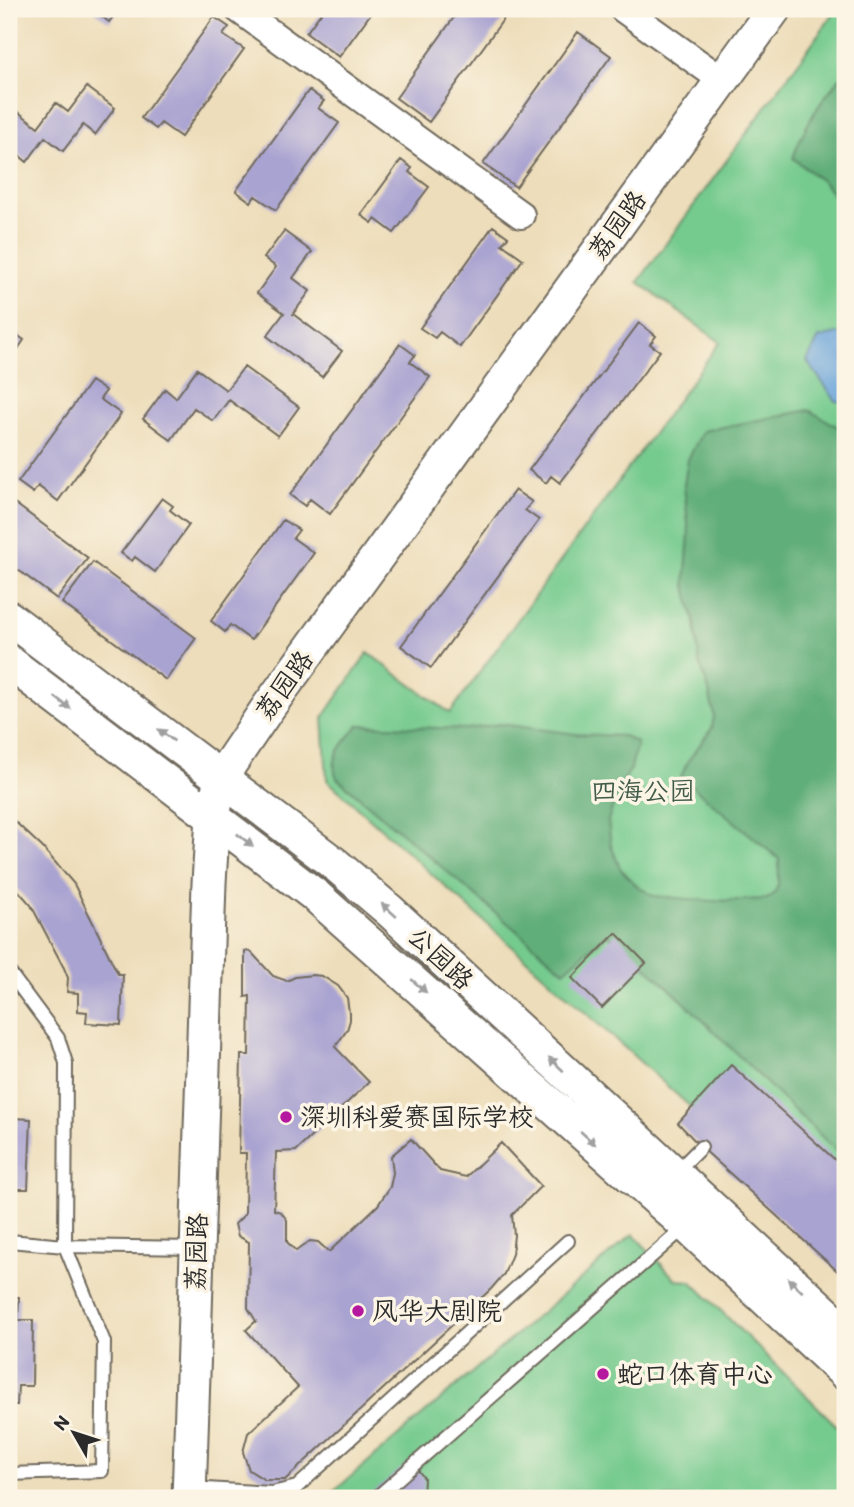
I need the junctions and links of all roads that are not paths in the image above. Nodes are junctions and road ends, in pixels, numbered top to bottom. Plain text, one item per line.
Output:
1 (238, 9) edge
2 (622, 9) edge
3 (774, 9) edge
4 (722, 80) junction
5 (521, 215) dead end
6 (9, 618) edge
7 (9, 662) edge
8 (221, 776) junction
9 (213, 816) junction
10 (9, 972) edge
11 (701, 1147) dead end
12 (675, 1174) junction
13 (698, 1216) junction
14 (9, 1241) edge
15 (568, 1241) dead end
16 (65, 1246) junction
17 (196, 1248) junction
18 (845, 1331) edge
19 (845, 1373) edge
20 (9, 1474) edge
21 (190, 1493) edge
22 (256, 1495) edge
23 (376, 1498) edge

1 - 5 street
2 - 4 street
3 - 4 street, 荔园路
4 - 8 street, 荔园路
8 -> 6 street, 公园路
7 -> 9 street, 公园路
8 - 9 street, 荔园路
12 -> 8 street, 公园路
9 -> 13 street, 公园路
9 - 17 street, 荔园路
10 - 16 lane
11 - 12 lane
12 - 13 street, 公园路
18 -> 13 street, 公园路
13 - 19 street, 公园路
13 - 23 lane
14 - 16 lane
15 - 22 lane
16 - 17 lane
16 - 20 lane
17 - 21 street, 荔园路
21 - 22 lane

